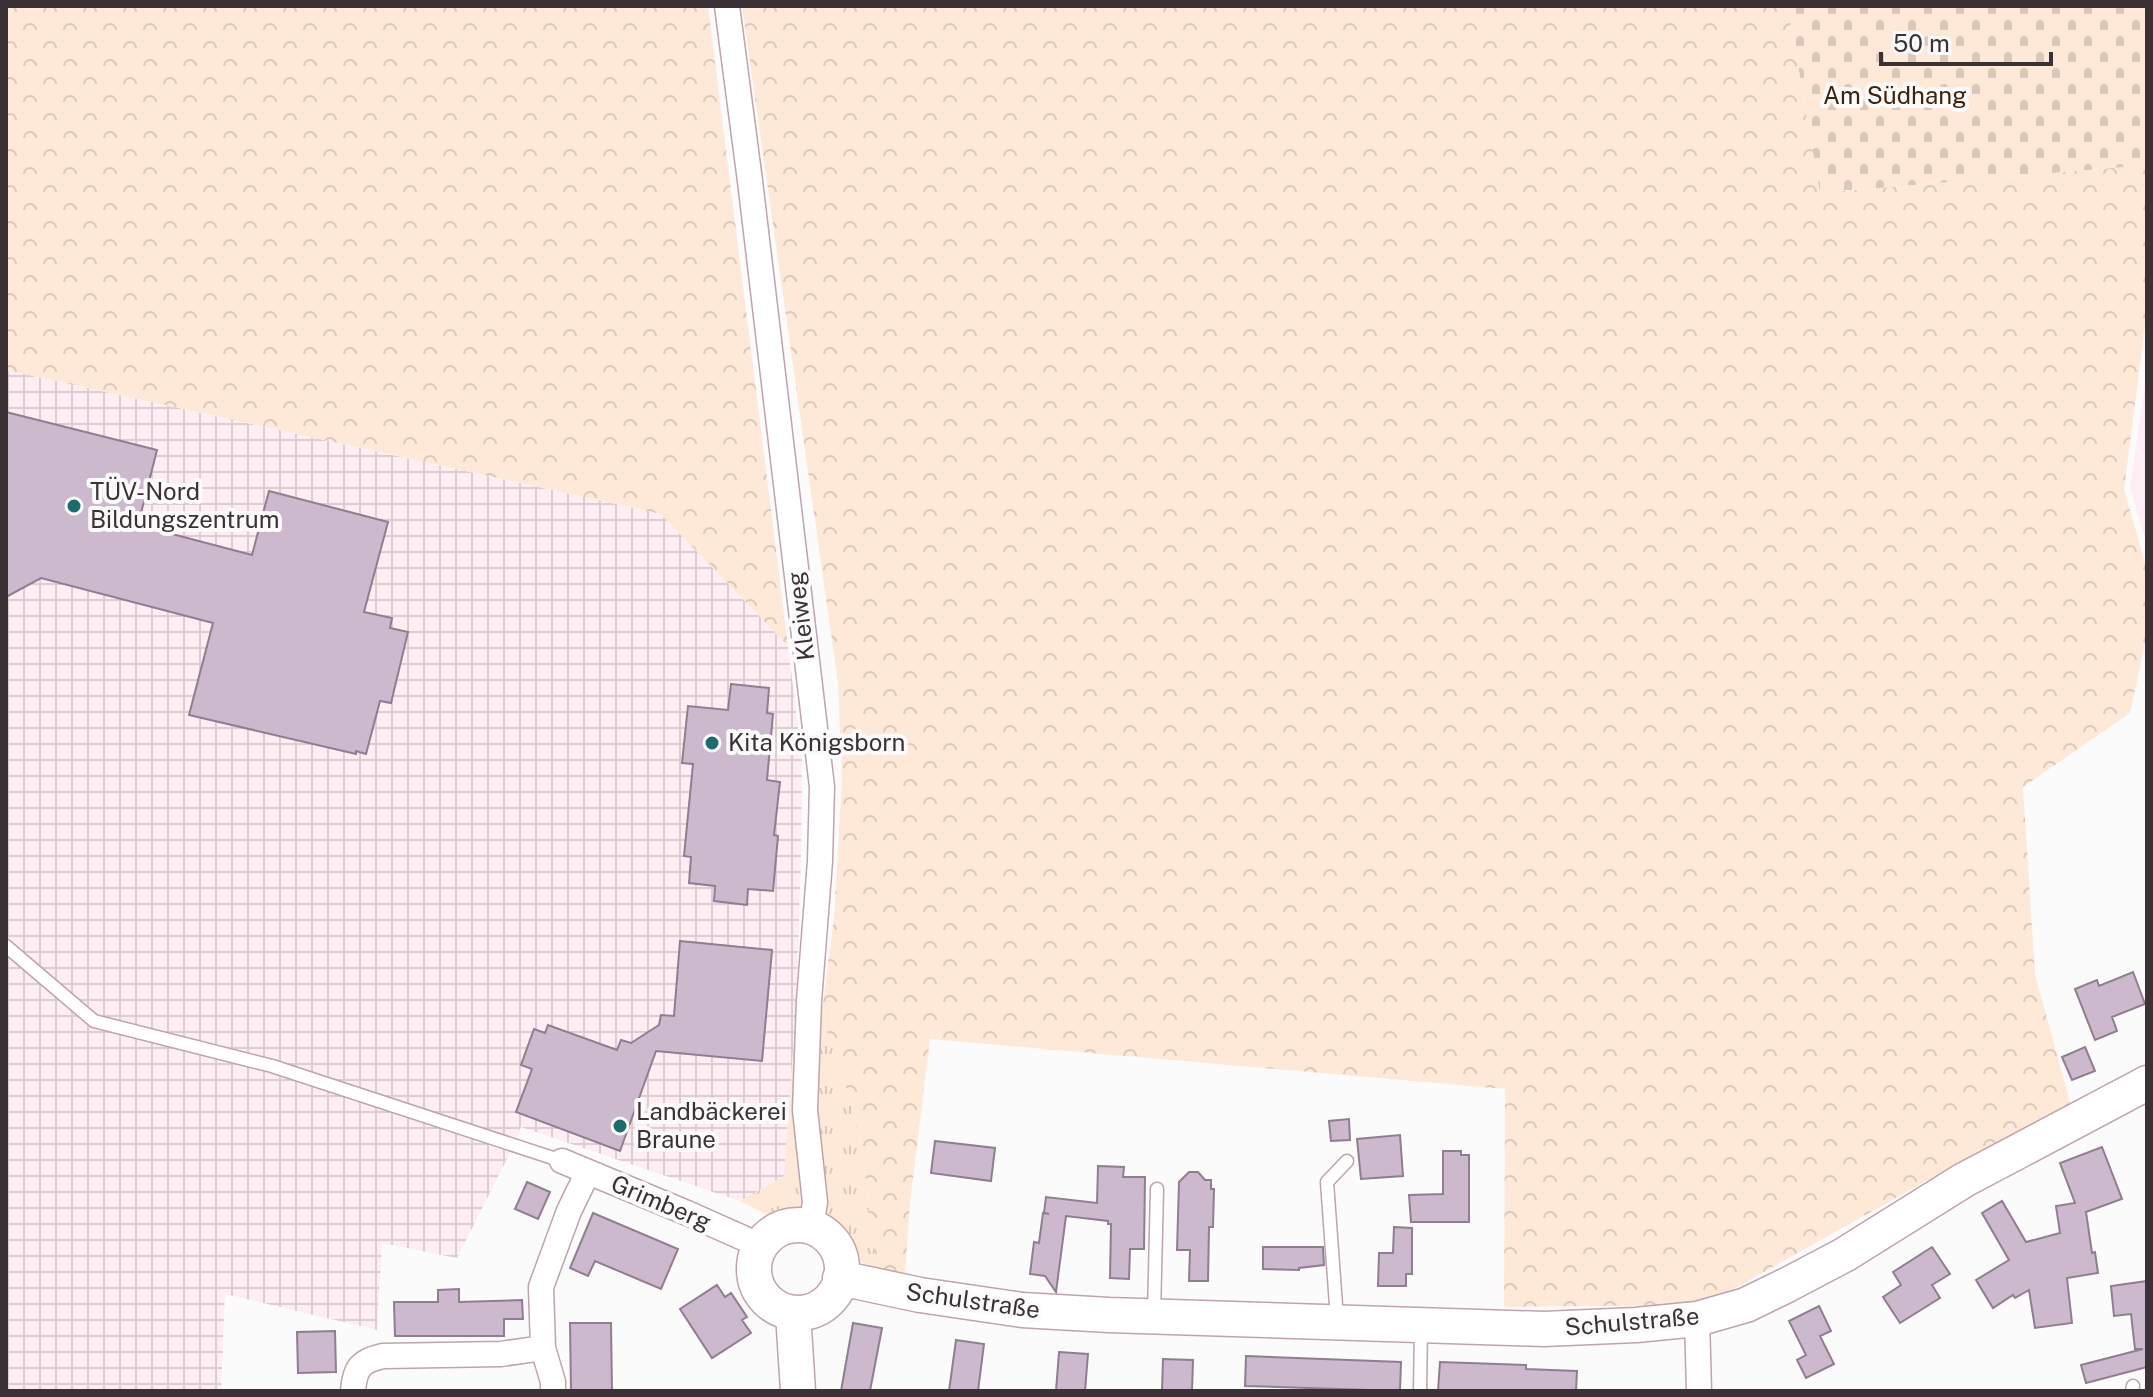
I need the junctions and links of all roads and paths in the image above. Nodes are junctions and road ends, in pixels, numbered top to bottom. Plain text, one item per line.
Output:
1 (727, 6) edge
2 (6, 946) edge
3 (2147, 1083) edge
4 (562, 1161) joint
5 (1347, 1161) dead end
6 (588, 1172) junction
7 (1157, 1189) dead end
8 (811, 1228) junction
9 (761, 1246) junction
10 (840, 1278) junction
11 (793, 1313) junction
12 (1154, 1317) junction
13 (1697, 1319) junction
14 (1337, 1322) junction
15 (1421, 1325) junction
16 (543, 1348) junction
17 (353, 1391) edge
18 (553, 1391) edge
19 (798, 1391) edge
20 (1420, 1391) edge
21 (1699, 1391) edge

1 - 8 street, Kleiweg
2 - 4 lane
3 - 13 main road, Schulstraße
4 - 6 street, Grimberg
5 - 14 lane
6 - 9 street, Grimberg
6 - 16 street
7 - 12 lane
8 - 9 main road
8 - 10 main road
9 - 11 main road
10 - 11 main road
10 - 12 main road, Schulstraße
11 - 19 main road
12 - 14 main road, Schulstraße
13 - 15 main road, Schulstraße
13 - 21 street
14 - 15 main road, Schulstraße
15 - 20 lane
16 - 17 street
16 - 18 street

